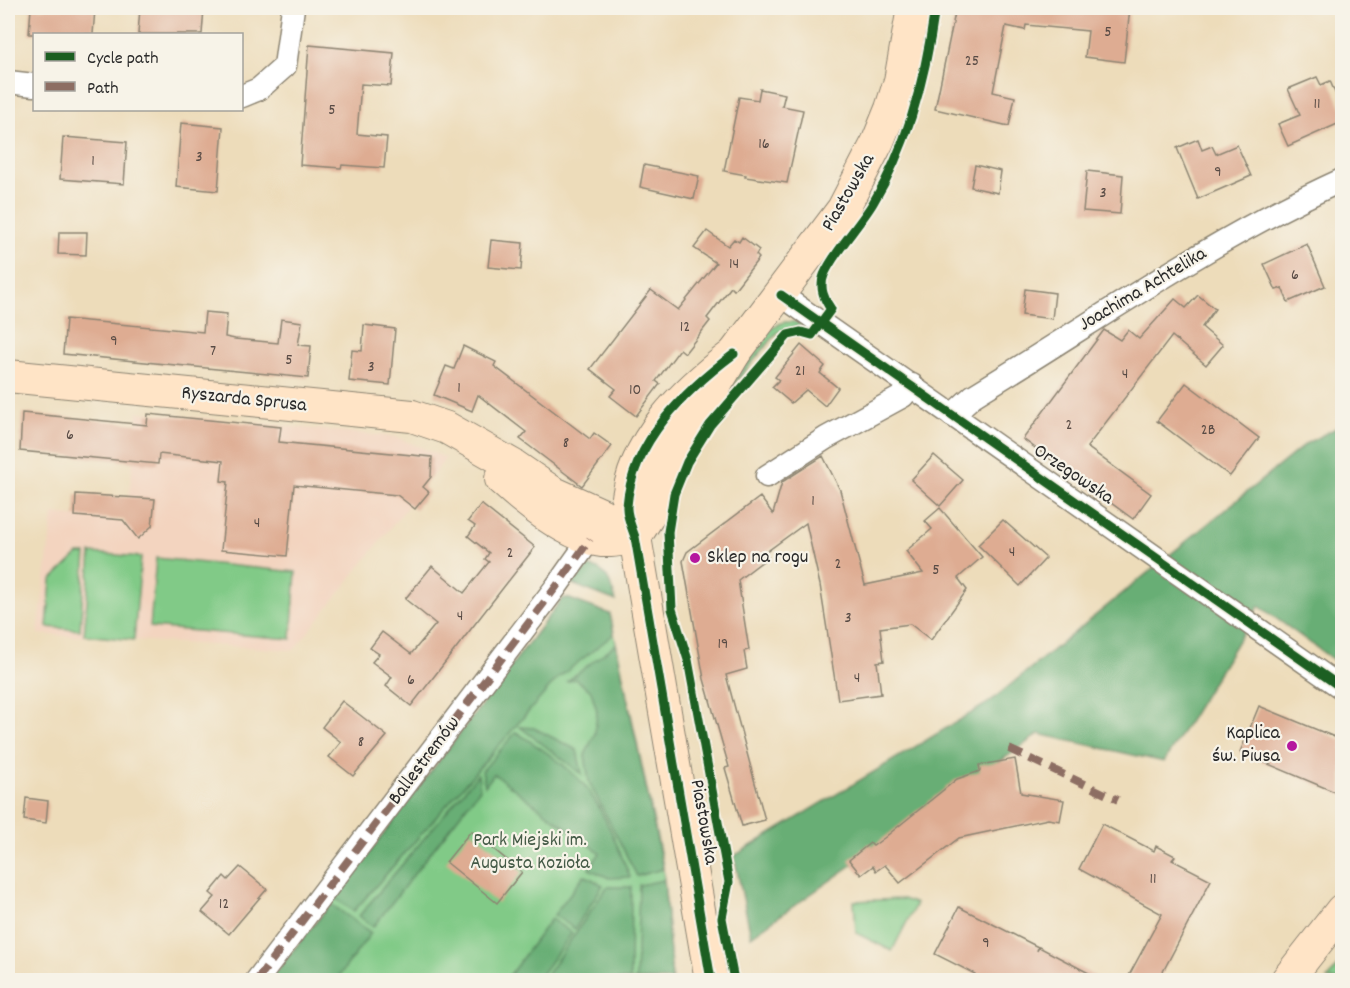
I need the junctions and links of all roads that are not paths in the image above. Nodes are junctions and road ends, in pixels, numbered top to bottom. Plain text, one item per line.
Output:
1 (293, 8) edge
2 (913, 8) edge
3 (8, 82) edge
4 (33, 85) edge
5 (243, 96) edge
6 (1342, 180) edge
7 (781, 295) junction
8 (8, 376) edge
9 (912, 385) junction
10 (952, 415) junction
11 (474, 446) junction
12 (766, 476) dead end
13 (635, 537) junction
14 (590, 539) junction
15 (1342, 688) edge
16 (1342, 910) edge
17 (257, 981) edge
18 (711, 981) edge
19 (1287, 981) edge

1 - 5 street
2 - 7 street, Piastowska
3 - 4 street
6 - 10 street, Joachima Achtelika
7 - 9 street, Orzegowska
7 - 13 street, Piastowska
8 - 11 street, Ryszarda Sprusa
9 - 10 street, Orzegowska
9 - 12 street
10 - 15 street, Orzegowska
11 - 13 street, Ryszarda Sprusa
11 - 14 street, Ryszarda Sprusa
13 - 14 street, Ryszarda Sprusa
13 - 18 street, Piastowska
14 - 17 street, Ballestremów
16 - 19 street

